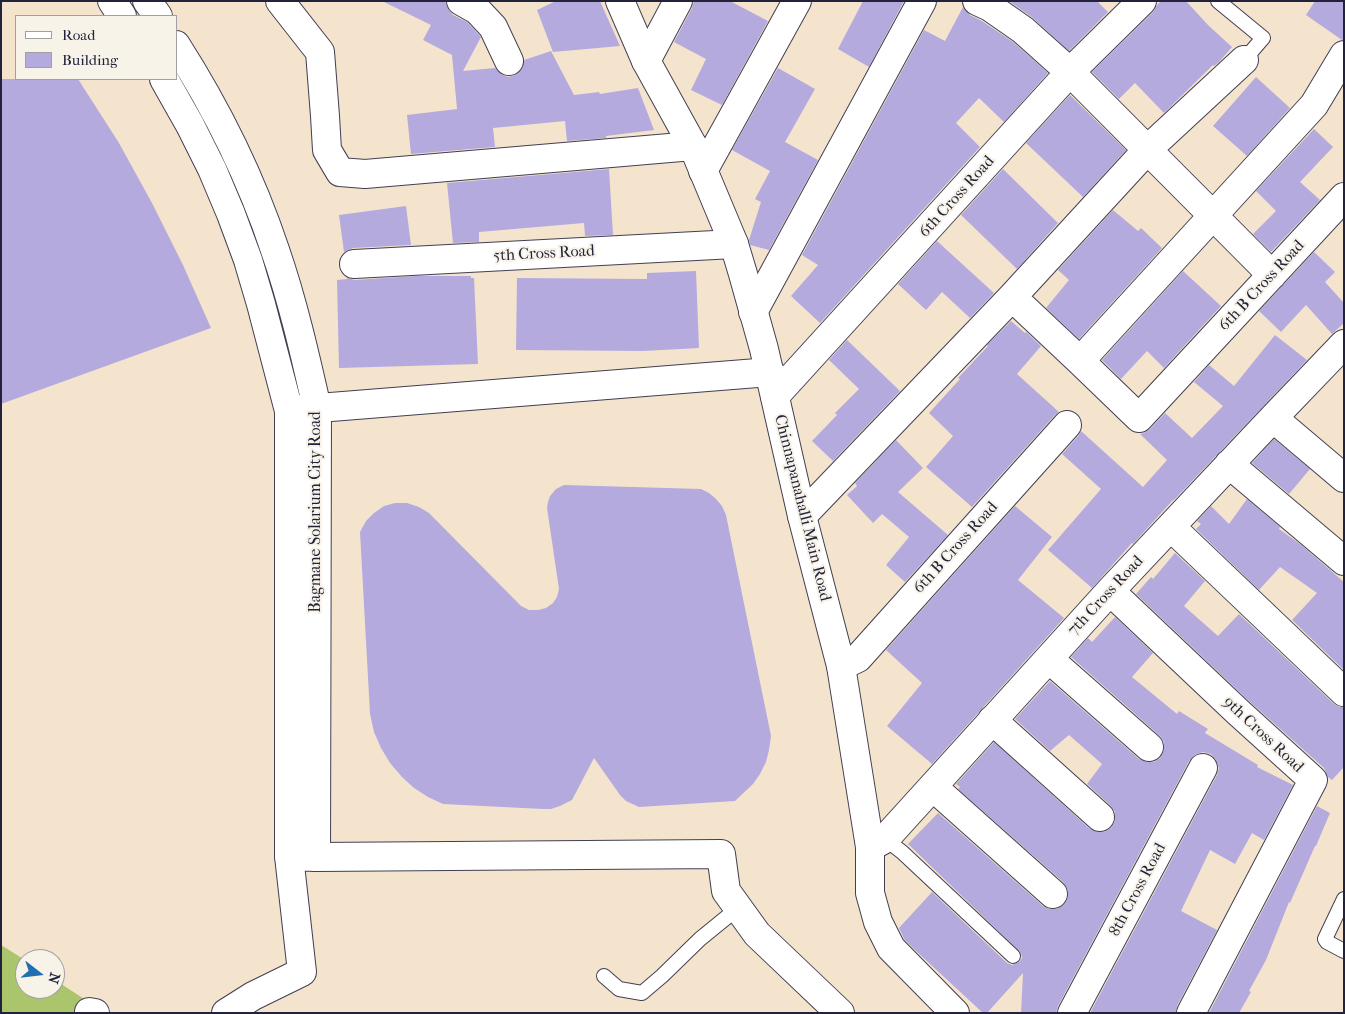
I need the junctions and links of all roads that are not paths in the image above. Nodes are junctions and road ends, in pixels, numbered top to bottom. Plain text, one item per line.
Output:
1 (112, 1) edge
2 (147, 1) edge
3 (280, 1) edge
4 (461, 1) edge
5 (620, 1) edge
6 (678, 1) edge
7 (797, 1) edge
8 (922, 1) edge
9 (1142, 1) edge
10 (1218, 1) edge
11 (987, 3) edge
12 (121, 15) edge
13 (157, 15) edge
14 (178, 48) edge
15 (1344, 55) edge
16 (1244, 60) joint
17 (509, 61) dead end
18 (646, 61) junction
19 (1070, 72) junction
20 (165, 80) edge
21 (694, 146) junction
22 (1148, 149) junction
23 (703, 171) junction
24 (1344, 197) edge
25 (1213, 215) junction
26 (734, 244) junction
27 (354, 264) dead end
28 (1272, 275) junction
29 (1012, 297) junction
30 (753, 312) junction
31 (1344, 344) edge
32 (1080, 361) junction
33 (772, 384) junction
34 (317, 408) junction
35 (289, 410) junction
36 (1273, 418) junction
37 (1067, 425) dead end
38 (1229, 464) junction
39 (1344, 478) edge
40 (802, 516) junction
41 (1171, 527) junction
42 (1344, 561) edge
43 (1110, 591) junction
44 (1049, 659) junction
45 (841, 666) junction
46 (1344, 692) edge
47 (992, 720) junction
48 (1149, 747) dead end
49 (1203, 768) dead end
50 (933, 787) junction
51 (1100, 817) dead end
52 (878, 843) junction
53 (289, 856) junction
54 (316, 857) junction
55 (1053, 894) dead end
56 (1344, 900) edge
57 (738, 908) junction
58 (1344, 951) edge
59 (1013, 956) dead end
60 (604, 976) dead end
61 (226, 1013) edge
62 (840, 1013) edge
63 (954, 1013) edge
64 (1072, 1013) edge
65 (1191, 1013) edge

1 - 12 street
2 - 13 street
3 - 21 street
4 - 17 street
5 - 18 street, Chinnapanahalli Main Road
6 - 18 street
7 - 23 street
8 - 30 street
9 - 19 street, 6th Cross Road
10 - 16 lane
11 - 19 street
14 - 34 street, Bagmane Solarium City Road
15 - 25 street
16 - 22 street
18 - 21 street, Chinnapanahalli Main Road
19 - 22 street
19 - 33 street, 6th Cross Road
20 - 35 street, Bagmane Solarium City Road
21 - 23 street, Chinnapanahalli Main Road
22 - 25 street
22 - 29 street
23 - 26 street, Chinnapanahalli Main Road
24 - 28 street, 6th B Cross Road
25 - 28 street
25 - 32 street
26 - 27 street, 5th Cross Road
26 - 30 street, Chinnapanahalli Main Road
28 - 32 street, 6th B Cross Road
29 - 32 street
29 - 40 street
30 - 33 street, Chinnapanahalli Main Road
31 - 36 street, 7th Cross Road
33 - 34 street
33 - 40 street, Chinnapanahalli Main Road
34 - 35 street
34 - 54 street, Bagmane Solarium City Road
35 - 53 street, Bagmane Solarium City Road
36 - 38 street, 7th Cross Road
36 - 39 street
37 - 45 street, 6th B Cross Road
38 - 41 street, 7th Cross Road
38 - 42 street
40 - 45 street, Chinnapanahalli Main Road
41 - 43 street, 7th Cross Road
41 - 46 street
43 - 44 street, 7th Cross Road
43 - 65 street, 9th Cross Road
44 - 47 street, 7th Cross Road
44 - 48 street
45 - 52 street, Chinnapanahalli Main Road
47 - 50 street, 7th Cross Road
47 - 51 street
49 - 64 street, 8th Cross Road
50 - 52 street, 7th Cross Road
50 - 55 street
52 - 59 lane
52 - 63 street, Chinnapanahalli Main Road
53 - 54 street
53 - 61 street, Bagmane Solarium City Road
54 - 57 street
56 - 58 lane
57 - 60 lane
57 - 62 street

